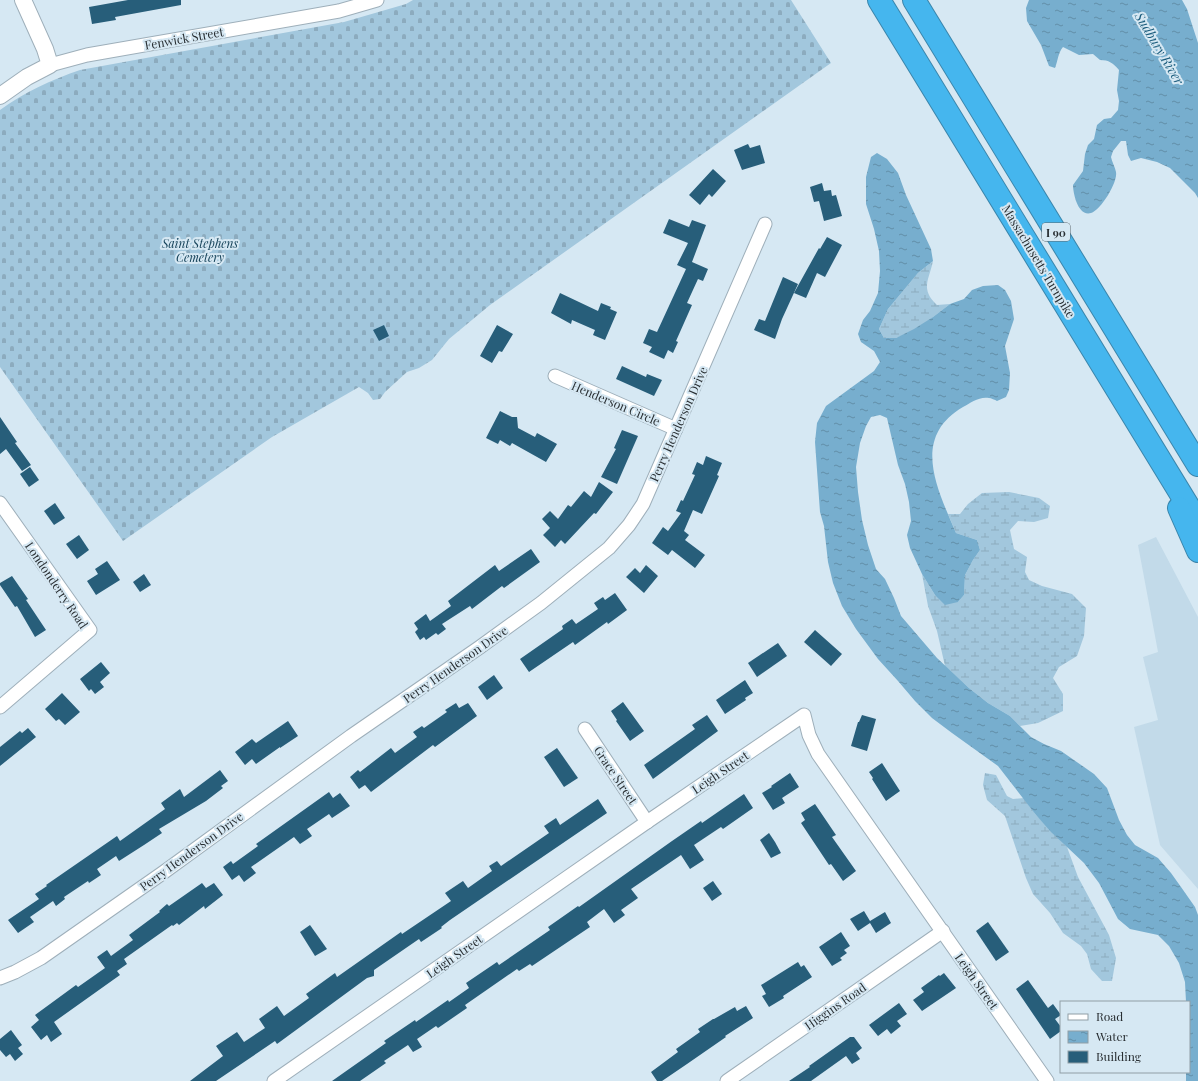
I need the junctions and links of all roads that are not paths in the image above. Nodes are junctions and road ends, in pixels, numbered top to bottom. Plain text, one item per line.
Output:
1 (23, 0) edge
2 (377, 0) edge
3 (879, 0) edge
4 (914, 0) edge
5 (50, 65) junction
6 (0, 96) edge
7 (765, 224) dead end
8 (555, 376) dead end
9 (676, 429) junction
10 (1154, 450) junction
11 (1198, 465) edge
12 (0, 503) edge
13 (1198, 522) edge
14 (1198, 551) edge
15 (0, 707) edge
16 (585, 729) dead end
17 (647, 822) junction
18 (943, 932) junction
19 (0, 978) edge
20 (274, 1081) edge
21 (727, 1081) edge
22 (1047, 1081) edge

1 - 5 street
2 - 5 street, Fenwick Street
3 - 10 highway, Massachusetts Turnpike / I 90
4 - 11 highway, I 90
5 - 6 street, Fenwick Street
7 - 9 street, Perry Henderson Drive
8 - 9 street, Henderson Circle
9 - 19 street, Perry Henderson Drive
10 - 13 highway, Massachusetts Turnpike / I 90
10 - 14 highway
12 - 15 street, Londonderry Road
16 - 17 street, Grace Street
17 - 18 street, Leigh Street
17 - 20 street, Leigh Street
18 - 21 street, Higgins Road
18 - 22 street, Leigh Street

